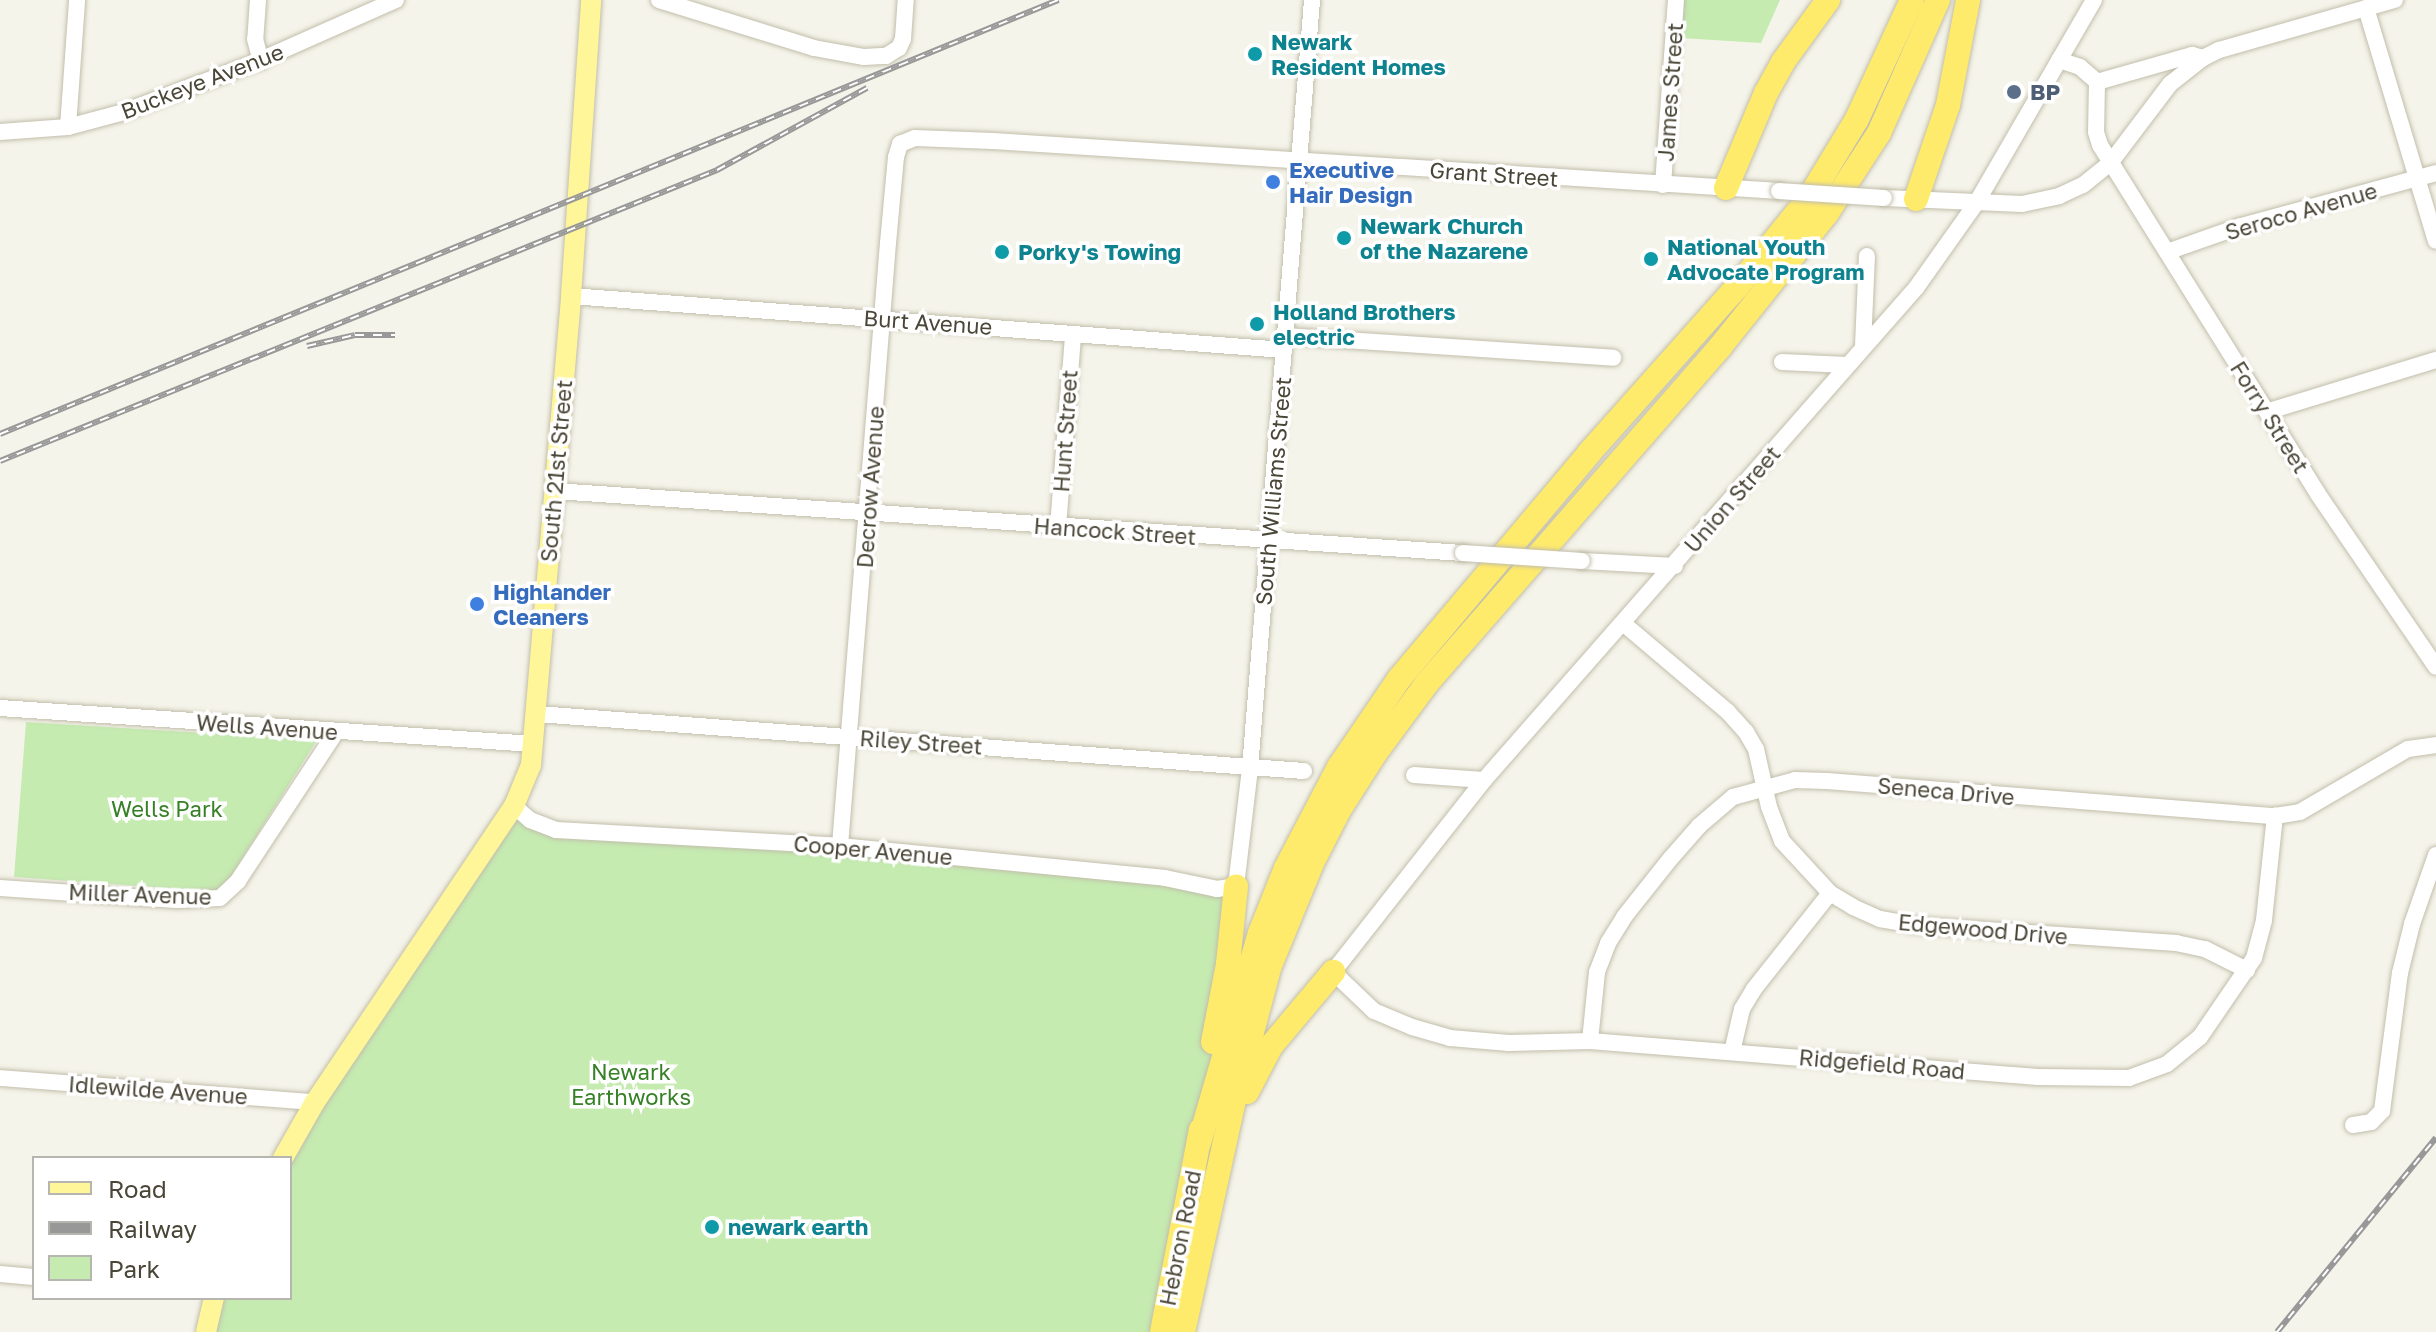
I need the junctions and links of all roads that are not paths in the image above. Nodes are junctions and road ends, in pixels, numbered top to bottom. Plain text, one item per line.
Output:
1 (77, 0) edge
2 (258, 0) edge
3 (396, 0) edge
4 (591, 0) edge
5 (659, 0) edge
6 (906, 0) edge
7 (1312, 0) edge
8 (1676, 0) edge
9 (1828, 0) edge
10 (1912, 0) edge
11 (1938, 0) edge
12 (1968, 0) edge
13 (2094, 0) edge
14 (2395, 0) edge
15 (2366, 8) junction
16 (2203, 58) junction
17 (2059, 60) junction
18 (261, 61) junction
19 (2097, 82) junction
20 (68, 127) junction
21 (0, 132) edge
22 (915, 138) joint
23 (1298, 159) junction
24 (2111, 162) junction
25 (2436, 173) edge
26 (2418, 178) junction
27 (1663, 185) junction
28 (1726, 188) junction
29 (1916, 199) junction
30 (1977, 202) junction
31 (2436, 241) edge
32 (2167, 252) junction
33 (1867, 256) dead end
34 (571, 296) junction
35 (883, 319) junction
36 (1073, 335) junction
37 (1285, 343) junction
38 (1863, 346) junction
39 (1613, 358) dead end
40 (2436, 360) edge
41 (1782, 362) dead end
42 (1847, 365) junction
43 (2269, 411) junction
44 (555, 491) junction
45 (869, 514) junction
46 (1058, 527) junction
47 (1269, 540) junction
48 (1675, 566) junction
49 (1624, 624) junction
50 (2436, 667) edge
51 (0, 708) edge
52 (537, 714) junction
53 (336, 732) junction
54 (847, 736) junction
55 (533, 744) junction
56 (2436, 745) edge
57 (1250, 768) junction
58 (1304, 771) dead end
59 (1414, 775) dead end
60 (1484, 780) junction
61 (1766, 786) junction
62 (514, 806) junction
63 (2275, 816) junction
64 (840, 846) junction
65 (2436, 855) edge
66 (1236, 886) junction
67 (0, 888) edge
68 (1830, 893) junction
69 (2247, 970) junction
70 (1333, 972) junction
71 (1590, 1041) junction
72 (1732, 1052) junction
73 (0, 1078) edge
74 (315, 1102) junction
75 (2353, 1125) dead end
76 (1199, 1143) junction
77 (1225, 1146) junction
78 (284, 1156) edge
79 (0, 1274) edge
80 (32, 1277) edge
81 (214, 1300) edge
82 (206, 1332) edge
83 (1162, 1332) edge
84 (1183, 1332) edge

1 - 20 street
2 - 18 street
3 - 18 street, Buckeye Avenue
4 - 34 main road, South 21st Street
5 - 6 street
7 - 23 street, South Williams Street
8 - 27 street, James Street
9 - 28 highway
10 - 76 highway
11 - 77 highway
12 - 29 highway
13 - 17 street, Union Street
14 - 15 street
15 - 16 street
15 - 26 street
16 - 19 street
16 - 24 street, Grant Street
17 - 19 street
17 - 30 street, Union Street
18 - 20 street, Buckeye Avenue
19 - 24 street, Forry Street
20 - 21 street, Buckeye Avenue
22 - 23 street, Grant Street
22 - 35 street, Decrow Avenue
23 - 27 street, Grant Street
23 - 37 street, South Williams Street
24 - 30 street, Grant Street
24 - 32 street, Forry Street
25 - 26 street, Seroco Avenue
26 - 31 street
26 - 32 street, Seroco Avenue
27 - 28 street, Grant Street
28 - 29 street, Grant Street, bridge
29 - 30 street, Grant Street
30 - 38 street, Union Street
32 - 43 street, Forry Street
33 - 38 street
34 - 35 street, Burt Avenue
34 - 44 main road, South 21st Street
35 - 36 street, Burt Avenue
35 - 45 street, Decrow Avenue
36 - 37 street, Burt Avenue
36 - 46 street, Hunt Street
37 - 39 street, Burt Avenue
37 - 47 street, South Williams Street
38 - 42 street, Union Street
40 - 43 street
41 - 42 street
42 - 48 street, Union Street
43 - 50 street, Forry Street
44 - 45 street, Hancock Street
44 - 52 main road, South 21st Street
45 - 46 street, Hancock Street
45 - 54 street, Decrow Avenue
46 - 47 street, Hancock Street
47 - 48 street, Hancock Street, bridge
47 - 57 street, South Williams Street
48 - 49 street, Union Street
49 - 60 street, Union Street
49 - 61 street, Edgewood Drive
51 - 53 street, Wells Avenue
52 - 54 street, Riley Street
52 - 55 main road, South 21st Street
53 - 55 street, Wells Avenue
53 - 67 street, Miller Avenue
54 - 57 street, Riley Street
54 - 64 street, Decrow Avenue
55 - 62 main road, South 21st Street
56 - 63 street, Seneca Drive
57 - 58 street, Riley Street
57 - 66 street, South Williams Street
59 - 60 street
60 - 70 street, Union Street
61 - 63 street, Seneca Drive
61 - 68 street, Edgewood Drive
61 - 71 street, Seneca Drive
62 - 64 street, Cooper Avenue
62 - 74 main road, South 21st Street
63 - 69 street, Ridgefield Road
64 - 66 street, Cooper Avenue
65 - 75 street
66 - 76 highway
68 - 69 street, Edgewood Drive
68 - 72 street
69 - 72 street, Ridgefield Road
70 - 71 street, Ridgefield Road
70 - 77 highway
71 - 72 street, Ridgefield Road
73 - 74 street, Idlewilde Avenue
74 - 78 main road, South 21st Street
76 - 83 highway, Hebron Road
77 - 84 highway, Hebron Road
79 - 80 street
81 - 82 main road

